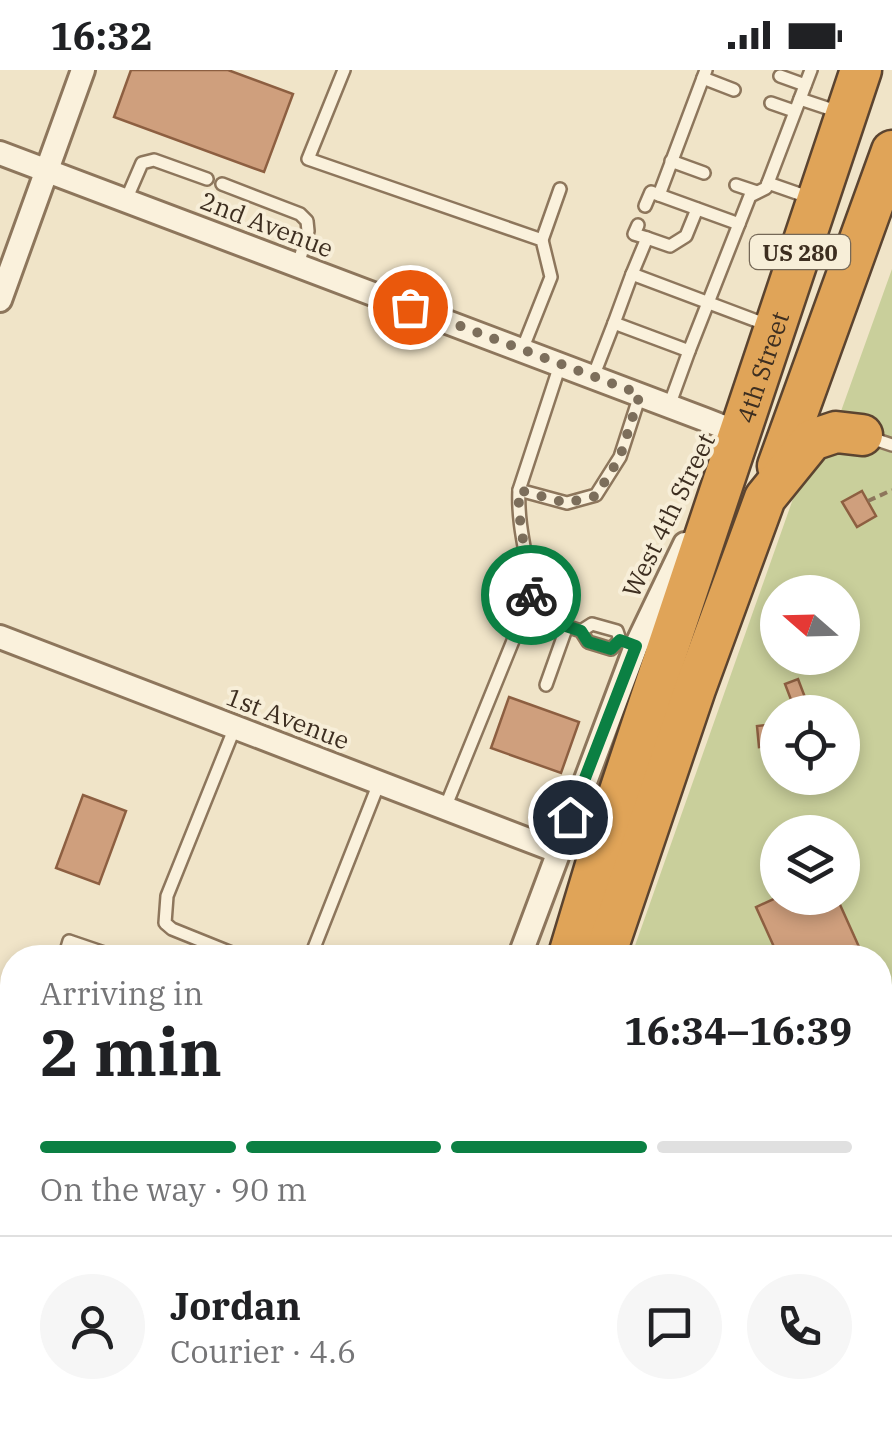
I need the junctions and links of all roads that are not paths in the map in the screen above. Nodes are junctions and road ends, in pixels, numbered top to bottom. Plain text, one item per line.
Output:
1 (83, 70) edge
2 (344, 70) edge
3 (811, 70) edge
4 (861, 70) edge
5 (705, 74) edge
6 (780, 76) dead end
7 (805, 85) junction
8 (734, 90) dead end
9 (800, 98) junction
10 (771, 103) dead end
11 (794, 112) junction
12 (846, 115) junction
13 (892, 151) edge
14 (0, 152) edge
15 (672, 162) junction
16 (47, 170) junction
17 (704, 174) dead end
18 (207, 178) dead end
19 (768, 183) junction
20 (222, 184) dead end
21 (736, 185) dead end
22 (560, 189) dead end
23 (756, 192) junction
24 (665, 198) junction
25 (126, 200) junction
26 (818, 200) junction
27 (645, 206) dead end
28 (697, 209) junction
29 (666, 214) dead end
30 (739, 224) junction
31 (638, 225) dead end
32 (653, 238) junction
33 (542, 240) junction
34 (298, 265) junction
35 (632, 274) junction
36 (0, 300) edge
37 (708, 302) junction
38 (614, 323) junction
39 (774, 328) junction
40 (522, 350) junction
41 (689, 351) junction
42 (820, 354) junction
43 (560, 364) junction
44 (593, 377) junction
45 (640, 394) junction
46 (670, 406) junction
47 (739, 433) junction
48 (877, 440) edge
49 (519, 490) junction
50 (766, 498) junction
51 (524, 612) junction
52 (567, 626) junction
53 (581, 631) junction
54 (0, 637) edge
55 (628, 643) junction
56 (546, 684) dead end
57 (235, 727) junction
58 (379, 782) junction
59 (445, 808) junction
60 (557, 851) junction
61 (212, 945) edge
62 (315, 945) edge
63 (523, 945) edge
64 (572, 945) edge
65 (608, 945) edge

1 - 16 street
2 - 33 lane
3 - 7 lane
4 - 12 highway, 4th Street / US 280
5 - 8 lane
5 - 15 lane
6 - 7 lane
7 - 9 lane
9 - 11 lane
9 - 12 lane
10 - 11 lane
11 - 19 lane
12 - 26 highway, 4th Street / US 280
13 - 42 highway, 4th Street / US 280
14 - 16 street, 2nd Avenue
15 - 17 lane
15 - 24 lane
16 - 25 street, 2nd Avenue
16 - 36 street
18 - 25 lane
19 - 23 lane
19 - 26 lane
20 - 34 lane
21 - 23 lane
22 - 33 lane
23 - 30 lane
24 - 27 lane
24 - 28 lane
24 - 29 lane
25 - 34 street, 2nd Avenue
26 - 39 highway, 4th Street / US 280
28 - 30 lane
28 - 32 lane
30 - 37 lane
31 - 32 lane
32 - 35 lane
33 - 40 lane
34 - 40 street, 2nd Avenue
35 - 37 lane
35 - 38 lane
37 - 39 lane
37 - 41 lane
38 - 41 lane
38 - 44 lane
39 - 47 highway, 4th Street / US 280
40 - 43 street, 2nd Avenue
41 - 46 lane
42 - 48 highway
42 - 50 highway, 4th Street / US 280
43 - 44 street, 2nd Avenue
43 - 49 lane
44 - 45 street, 2nd Avenue
45 - 46 street, 2nd Avenue
45 - 49 lane
46 - 47 street, 2nd Avenue
47 - 55 street, West 4th Street
47 - 64 highway, US 280
48 - 50 highway
49 - 51 lane
50 - 65 highway, US 280
51 - 52 lane
51 - 59 lane
52 - 53 lane
52 - 56 lane
53 - 55 lane
53 - 55 lane
54 - 57 street, 1st Avenue
55 - 60 street, West 4th Street
57 - 58 street, 1st Avenue
57 - 61 lane
58 - 59 street, 1st Avenue
58 - 62 lane
59 - 60 street, 1st Avenue
60 - 63 street, West 4th Street

